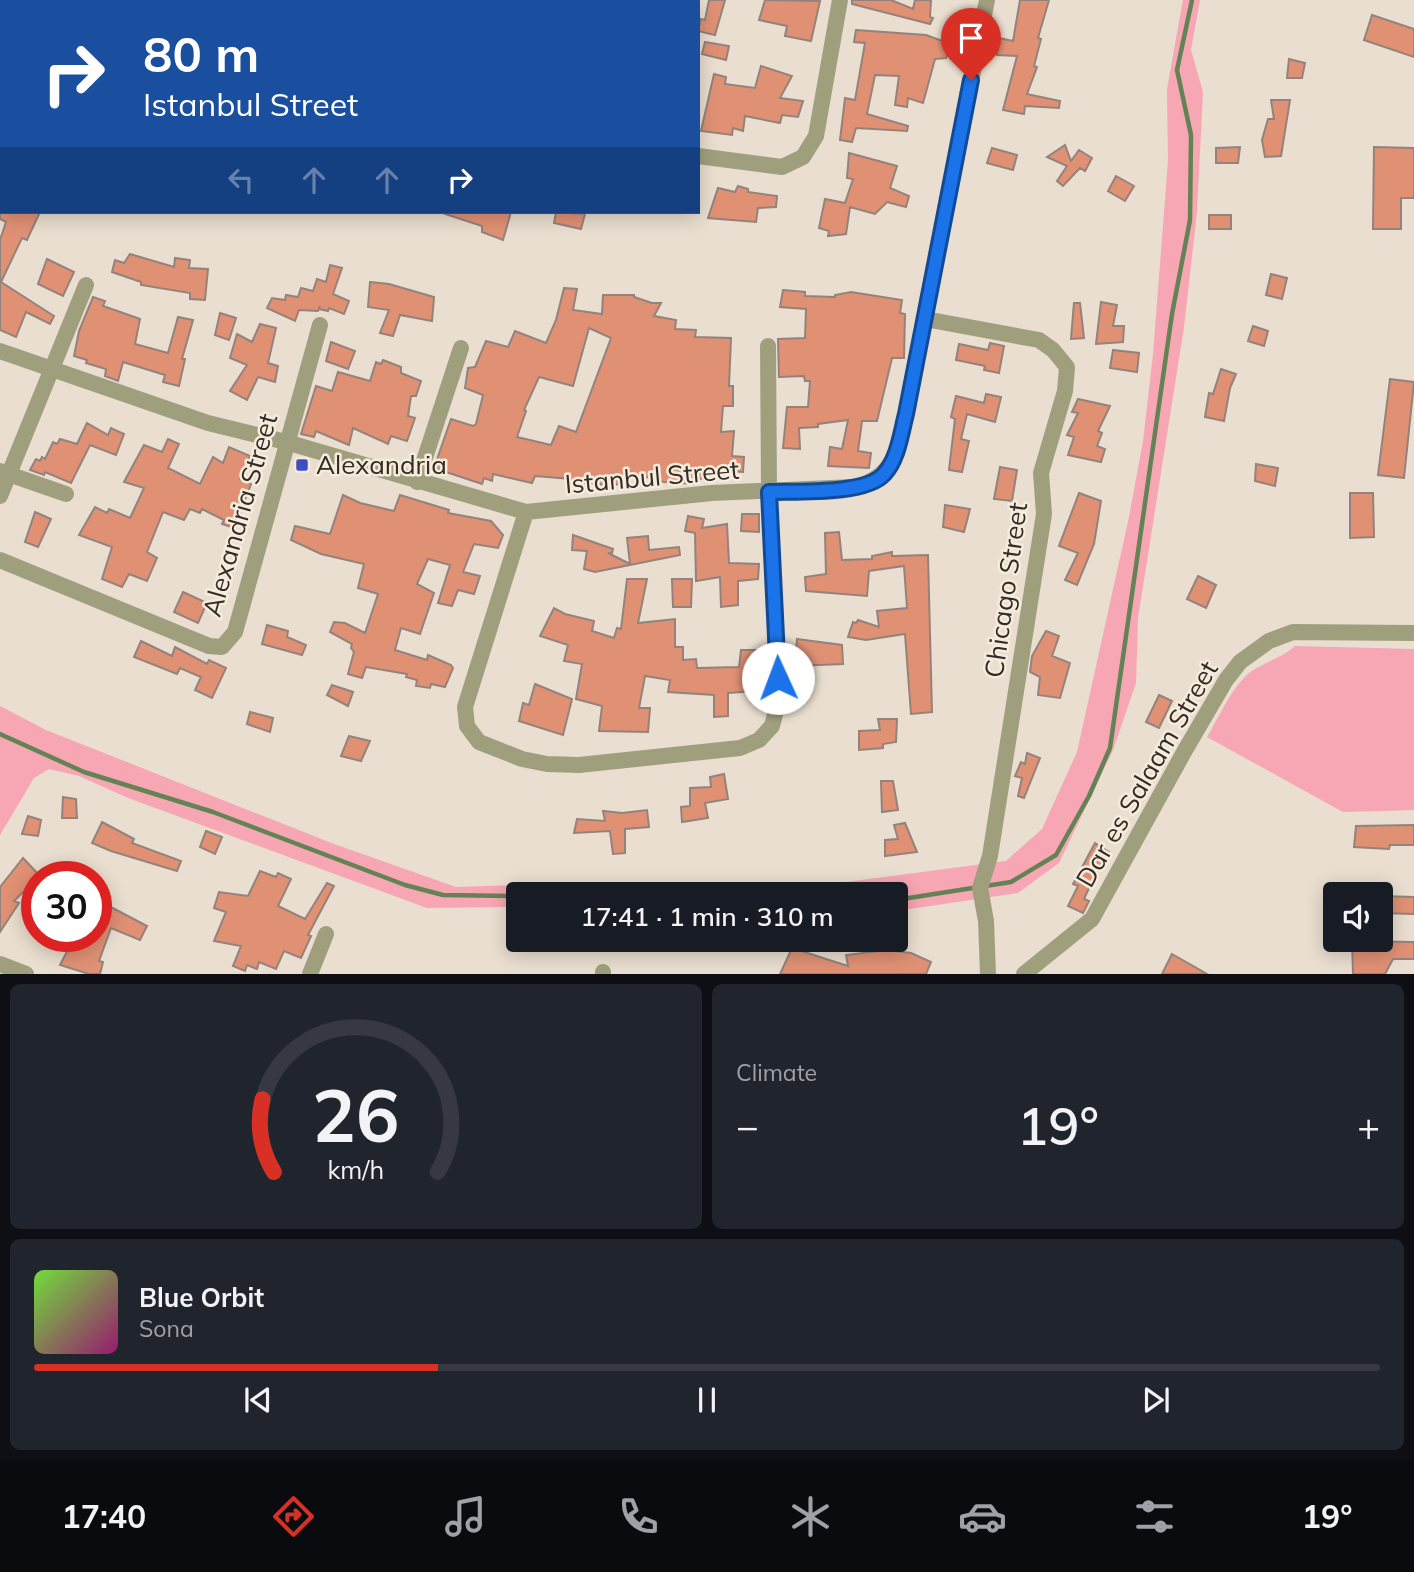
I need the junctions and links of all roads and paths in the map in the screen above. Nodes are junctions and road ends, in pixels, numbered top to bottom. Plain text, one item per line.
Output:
1 (840, 0) edge
2 (987, 0) edge
3 (700, 156) edge
4 (86, 285) dead end
5 (925, 318) junction
6 (320, 325) dead end
7 (768, 346) dead end
8 (461, 348) dead end
9 (0, 351) edge
10 (51, 370) junction
11 (286, 442) junction
12 (4, 473) edge
13 (417, 482) junction
14 (769, 492) junction
15 (66, 494) dead end
16 (0, 496) edge
17 (526, 512) junction
18 (0, 560) edge
19 (1414, 633) edge
20 (326, 934) dead end
21 (0, 964) edge
22 (26, 974) edge
23 (310, 974) edge
24 (988, 974) edge
25 (1024, 974) edge

1 - 3 street
2 - 5 street, Istanbul Street
4 - 10 street
5 - 14 street, Istanbul Street
5 - 24 street, Chicago Street
6 - 11 street, Alexandria Street
7 - 14 street
8 - 13 street
9 - 10 street, Istanbul Street
10 - 11 street, Istanbul Street
10 - 12 street
11 - 13 street, Istanbul Street
11 - 18 street, Alexandria Street
12 - 15 street
12 - 16 street
13 - 17 street, Istanbul Street
14 - 17 street, Istanbul Street
14 - 17 street
19 - 25 street, Dar es Salaam Street
20 - 23 street
21 - 22 street

